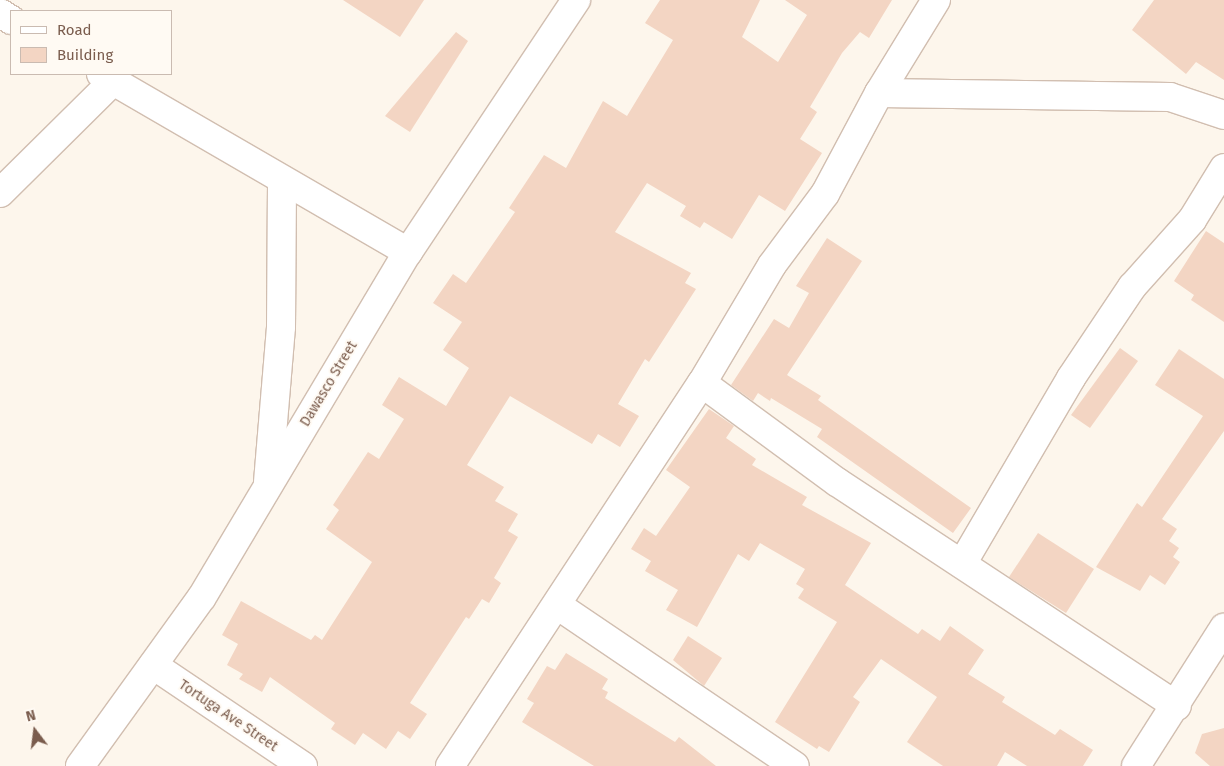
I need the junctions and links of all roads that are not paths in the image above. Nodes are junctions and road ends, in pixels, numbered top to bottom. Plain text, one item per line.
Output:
1 (576, 0) edge
2 (936, 0) edge
3 (107, 77) edge
4 (878, 94) junction
5 (1224, 115) edge
6 (1224, 168) edge
7 (282, 182) junction
8 (0, 194) edge
9 (408, 252) junction
10 (702, 383) junction
11 (267, 489) junction
12 (962, 564) junction
13 (556, 605) junction
14 (1224, 628) edge
15 (153, 666) junction
16 (1177, 706) junction
17 (80, 766) edge
18 (303, 766) edge
19 (450, 766) edge
20 (795, 766) edge
21 (1136, 766) edge

1 - 9 street, Dawasco Street
2 - 4 street
3 - 7 street
3 - 8 street
4 - 5 street
4 - 10 street
6 - 12 street
7 - 9 street
7 - 11 street
9 - 11 street, Dawasco Street
10 - 12 street
10 - 13 street
11 - 15 street, Dawasco Street
12 - 16 street
13 - 19 street
13 - 20 street
14 - 16 street
15 - 17 street, Dawasco Street
15 - 18 street, Tortuga Ave Street
16 - 21 street

